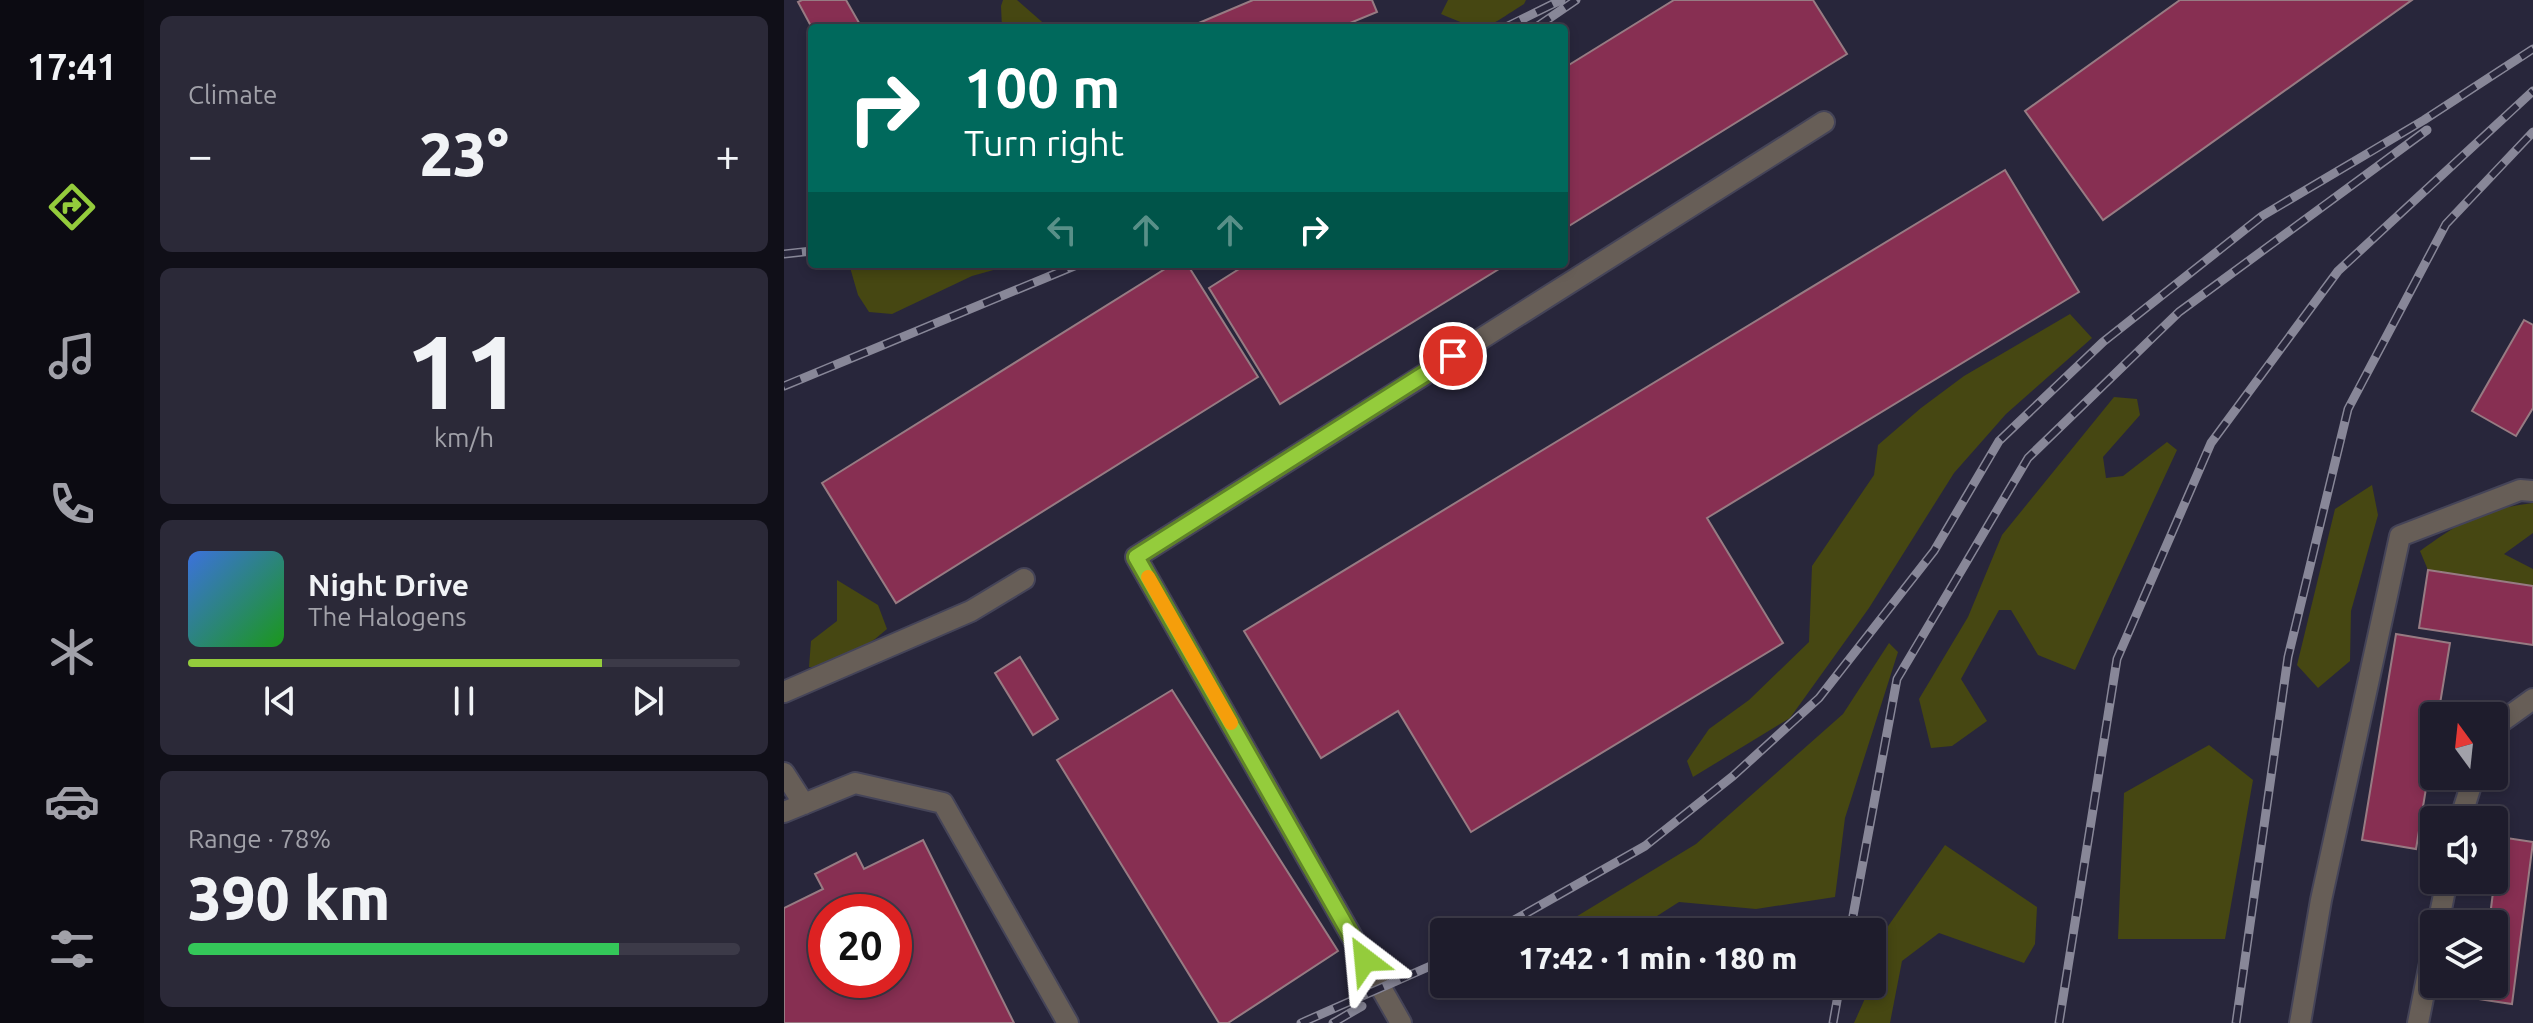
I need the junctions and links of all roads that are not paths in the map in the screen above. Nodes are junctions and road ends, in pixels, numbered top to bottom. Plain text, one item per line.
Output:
1 (1824, 122) dead end
2 (2533, 491) edge
3 (1024, 579) dead end
4 (784, 692) edge
5 (2533, 699) edge
6 (2508, 717) edge
7 (784, 773) edge
8 (804, 804) junction
9 (784, 812) edge
10 (2423, 998) edge
11 (1068, 1023) edge
12 (1401, 1023) edge
13 (2300, 1023) edge
14 (2418, 1023) edge

1 - 12 lane
2 - 13 lane
3 - 4 lane
5 - 6 lane
7 - 8 lane
8 - 9 lane
8 - 11 lane
10 - 14 lane

